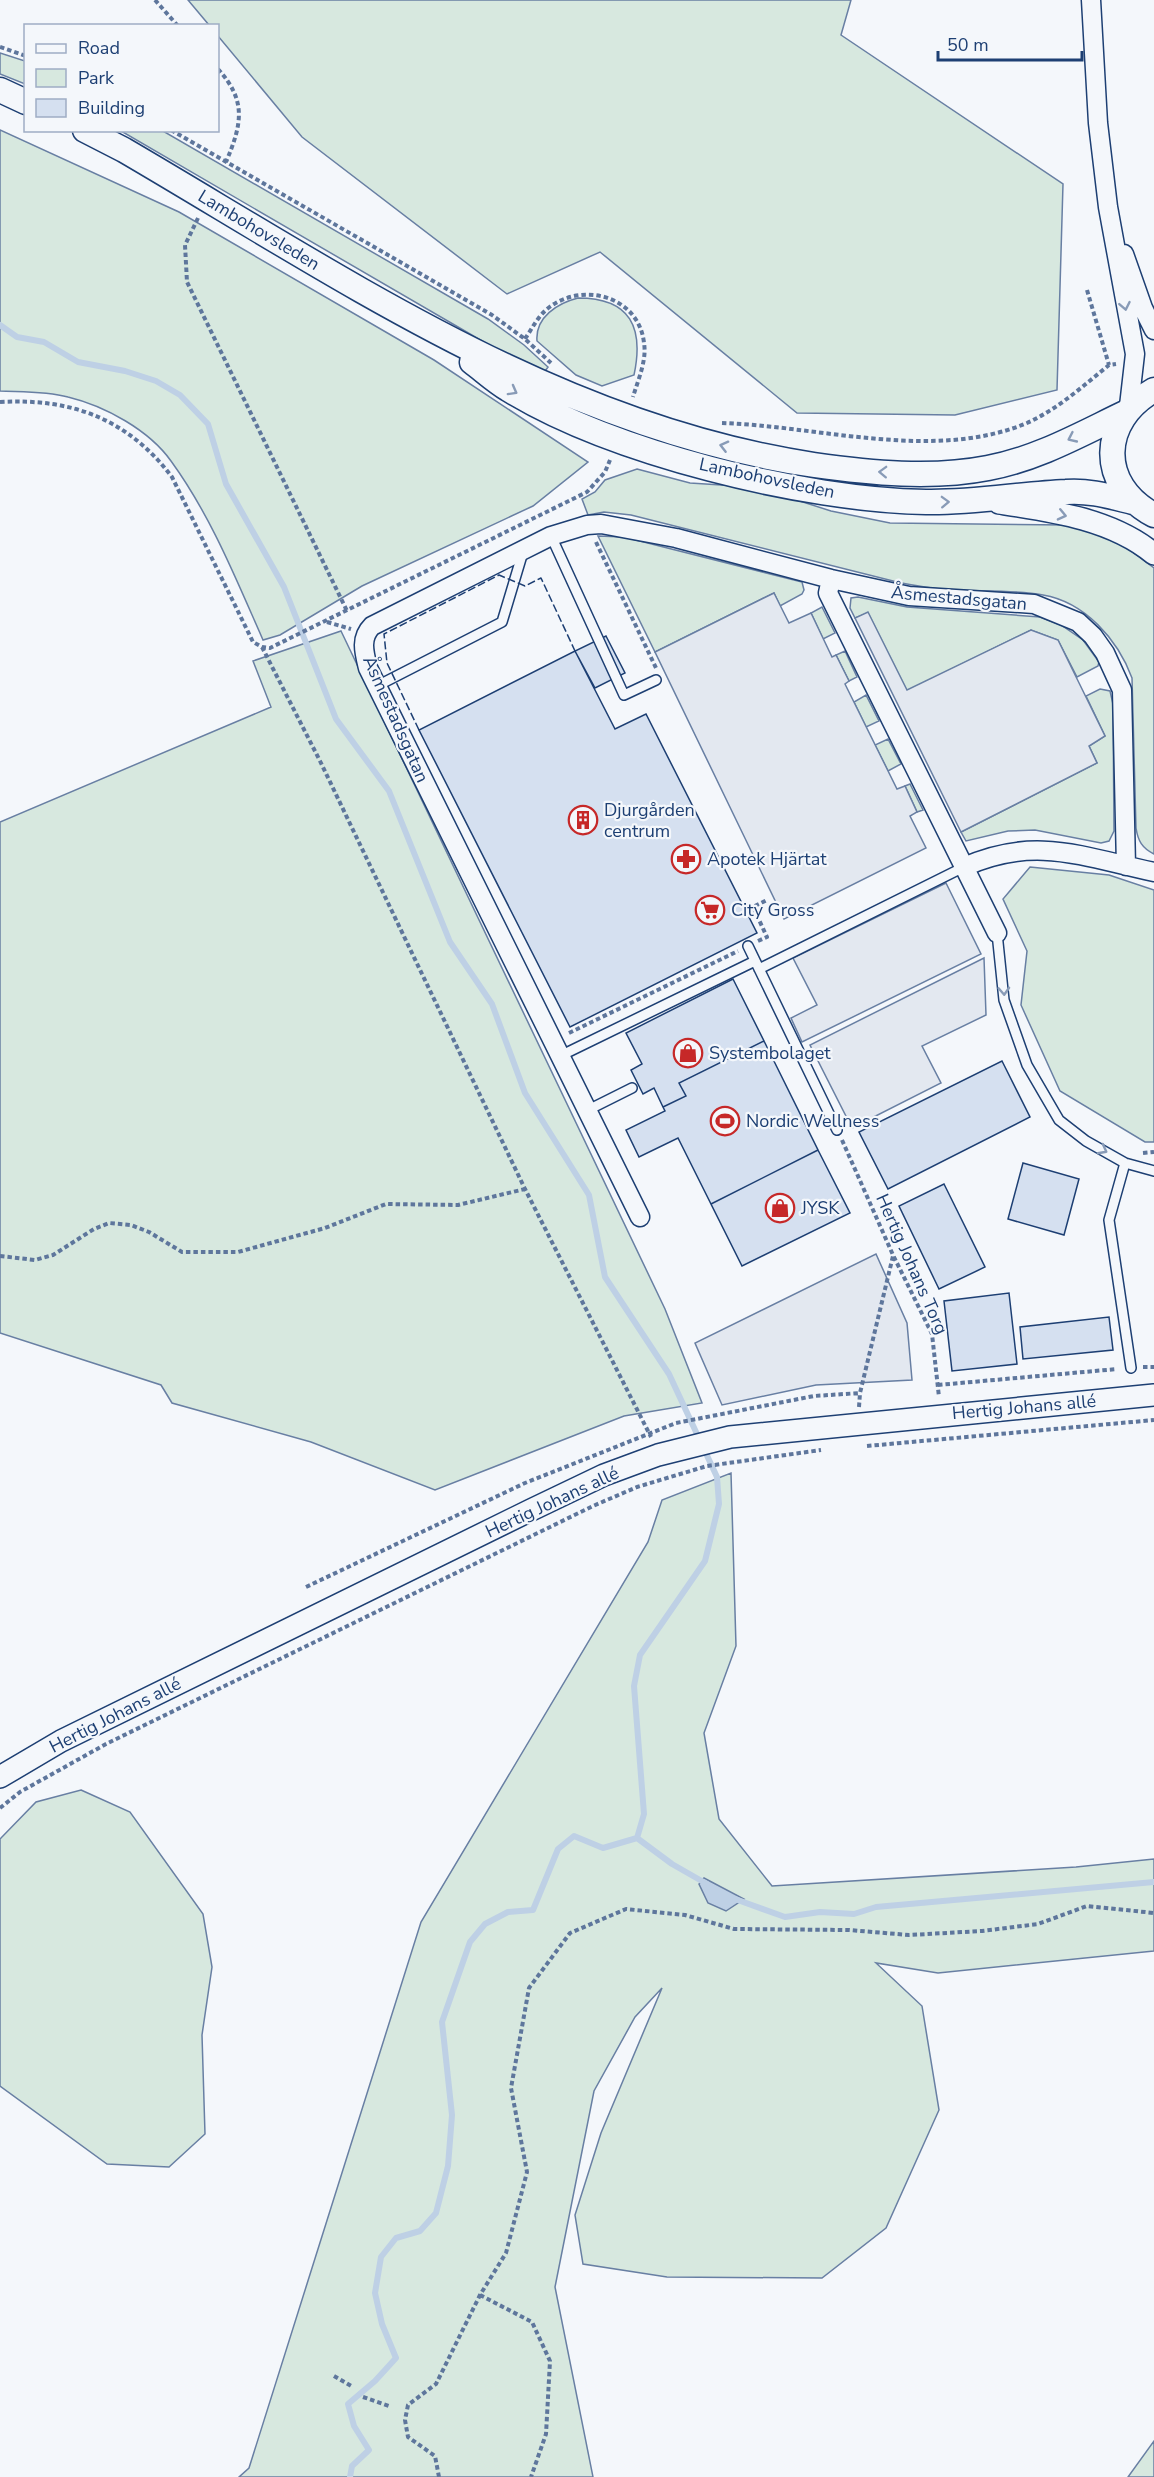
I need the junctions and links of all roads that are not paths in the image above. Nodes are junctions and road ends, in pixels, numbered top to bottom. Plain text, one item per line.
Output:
1 (1091, 0) edge
2 (0, 90) edge
3 (0, 99) edge
4 (24, 103) edge
5 (24, 104) edge
6 (89, 132) edge
7 (1108, 207) junction
8 (1154, 330) edge
9 (432, 331) junction
10 (1154, 390) edge
11 (1127, 410) junction
12 (984, 501) junction
13 (1134, 502) junction
14 (1154, 515) edge
15 (551, 536) junction
16 (523, 550) junction
17 (1154, 554) edge
18 (831, 579) junction
19 (658, 679) road end
20 (377, 686) junction
21 (1125, 866) junction
22 (964, 867) junction
23 (1154, 872) edge
24 (997, 933) joint
25 (748, 946) road end
26 (757, 965) junction
27 (556, 1049) junction
28 (632, 1088) dead end
29 (588, 1110) junction
30 (837, 1130) road end
31 (1125, 1163) junction
32 (1154, 1171) edge
33 (640, 1218) dead end
34 (1131, 1368) road end
35 (1154, 1395) edge
36 (0, 1777) edge

1 - 7 street
2 - 4 main road
3 - 5 main road
6 - 9 main road, Lambohovsleden
7 - 8 street
7 -> 11 street
11 -> 9 main road, Lambohovsleden
9 -> 12 main road, Lambohovsleden
10 - 11 main road, Lambohovsleden
11 - 13 main road
12 - 13 main road, Lambohovsleden
12 -> 17 street
13 - 14 main road
15 - 16 street, Åsmestadsgatan
15 - 18 street, Åsmestadsgatan
15 - 19 lane
16 - 20 lane
16 - 20 street, Åsmestadsgatan
18 - 21 street, Åsmestadsgatan
18 - 22 street
20 - 27 street, Åsmestadsgatan
21 - 22 street
21 - 23 street
22 - 24 street
22 - 26 lane
24 -> 31 lane
25 - 26 lane
26 - 27 lane
26 - 30 lane
27 - 29 street, Åsmestadsgatan
28 - 29 lane
29 - 33 street, Åsmestadsgatan
31 - 32 lane
31 - 34 lane
35 - 36 street, Hertig Johans allé

